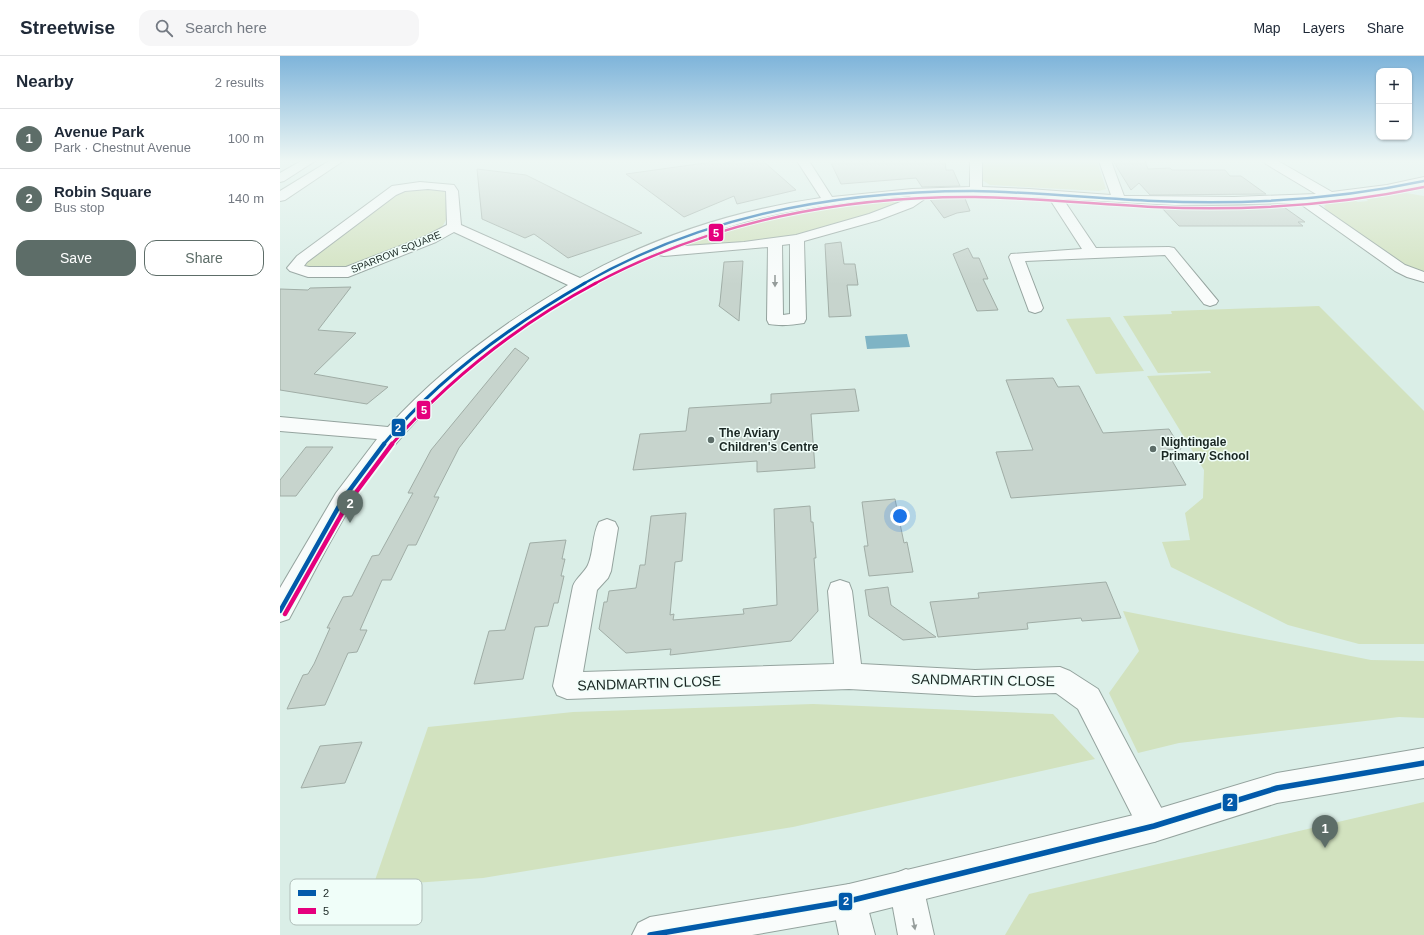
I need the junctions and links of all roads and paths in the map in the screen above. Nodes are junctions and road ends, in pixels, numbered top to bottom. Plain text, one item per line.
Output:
1 (378, 202) edge
2 (453, 202) edge
3 (817, 202) edge
4 (912, 202) edge
5 (1059, 202) edge
6 (1306, 202) edge
7 (454, 227) junction
8 (797, 239) junction
9 (775, 242) junction
10 (646, 251) junction
11 (1092, 253) junction
12 (1424, 277) edge
13 (579, 284) junction
14 (1210, 301) dead end
15 (1035, 308) dead end
16 (280, 424) edge
17 (393, 434) junction
18 (607, 528) dead end
19 (840, 591) dead end
20 (280, 611) edge
21 (849, 676) junction
22 (1424, 763) edge
23 (1154, 826) junction
24 (906, 886) junction
25 (849, 901) junction
26 (650, 935) edge
27 (857, 935) edge
28 (916, 935) edge

1 - 7 main road, SPARROW SQUARE
2 - 7 main road, SPARROW SQUARE
3 - 10 main road
4 - 8 main road
5 - 11 main road
6 - 12 main road
7 - 13 main road, SPARROW SQUARE
8 - 9 main road
9 -> 8 main road
9 - 10 main road
10 - 13 main road
11 - 14 main road
11 - 15 main road
13 - 17 main road
16 - 17 main road
17 - 20 main road
18 - 21 main road, SANDMARTIN CLOSE
19 - 21 main road
21 - 23 main road, SANDMARTIN CLOSE
22 - 23 main road
23 - 24 main road
24 - 25 main road
24 -> 28 main road
25 - 26 main road
25 - 27 main road

